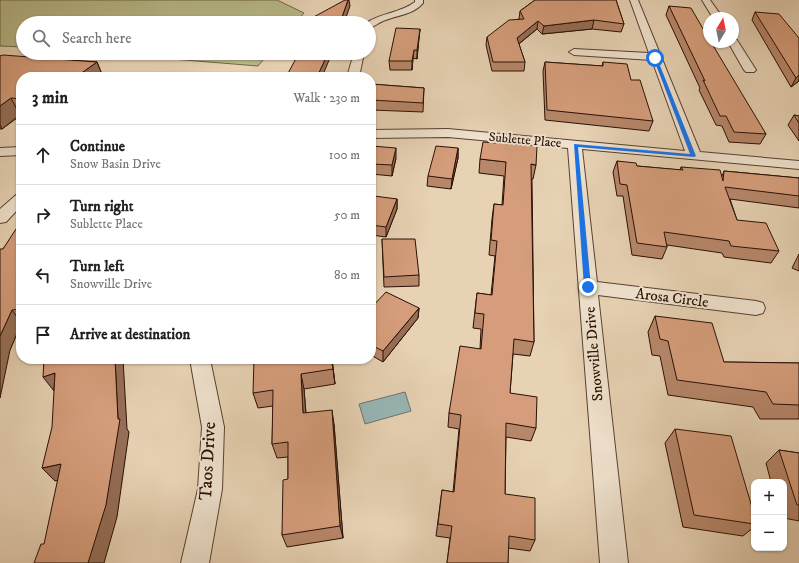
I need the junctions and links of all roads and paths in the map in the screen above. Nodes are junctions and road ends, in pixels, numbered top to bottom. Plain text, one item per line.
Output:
1 (419, 0) edge
2 (634, 0) edge
3 (706, 0) edge
4 (714, 12) edge
5 (376, 21) edge
6 (737, 48) edge
7 (574, 52) dead end
8 (655, 58) junction
9 (357, 60) edge
10 (750, 70) dead end
11 (354, 72) edge
12 (376, 134) edge
13 (576, 145) junction
14 (16, 151) edge
15 (0, 152) edge
16 (694, 156) junction
17 (799, 165) edge
18 (16, 203) edge
19 (0, 218) edge
20 (588, 287) junction
21 (756, 308) dead end
22 (201, 364) edge
23 (195, 563) edge
24 (614, 563) edge

1 - 5 street
2 - 8 street
3 - 4 street
6 - 10 street
7 - 8 street
8 - 16 street
9 - 11 street
12 - 13 street, Sublette Place
13 - 16 street, Sublette Place
13 - 20 street, Snowville Drive
14 - 15 street
16 - 17 street, Sublette Place
18 - 19 street
20 - 21 street, Arosa Circle
20 - 24 street, Snowville Drive
22 - 23 street, Taos Drive

